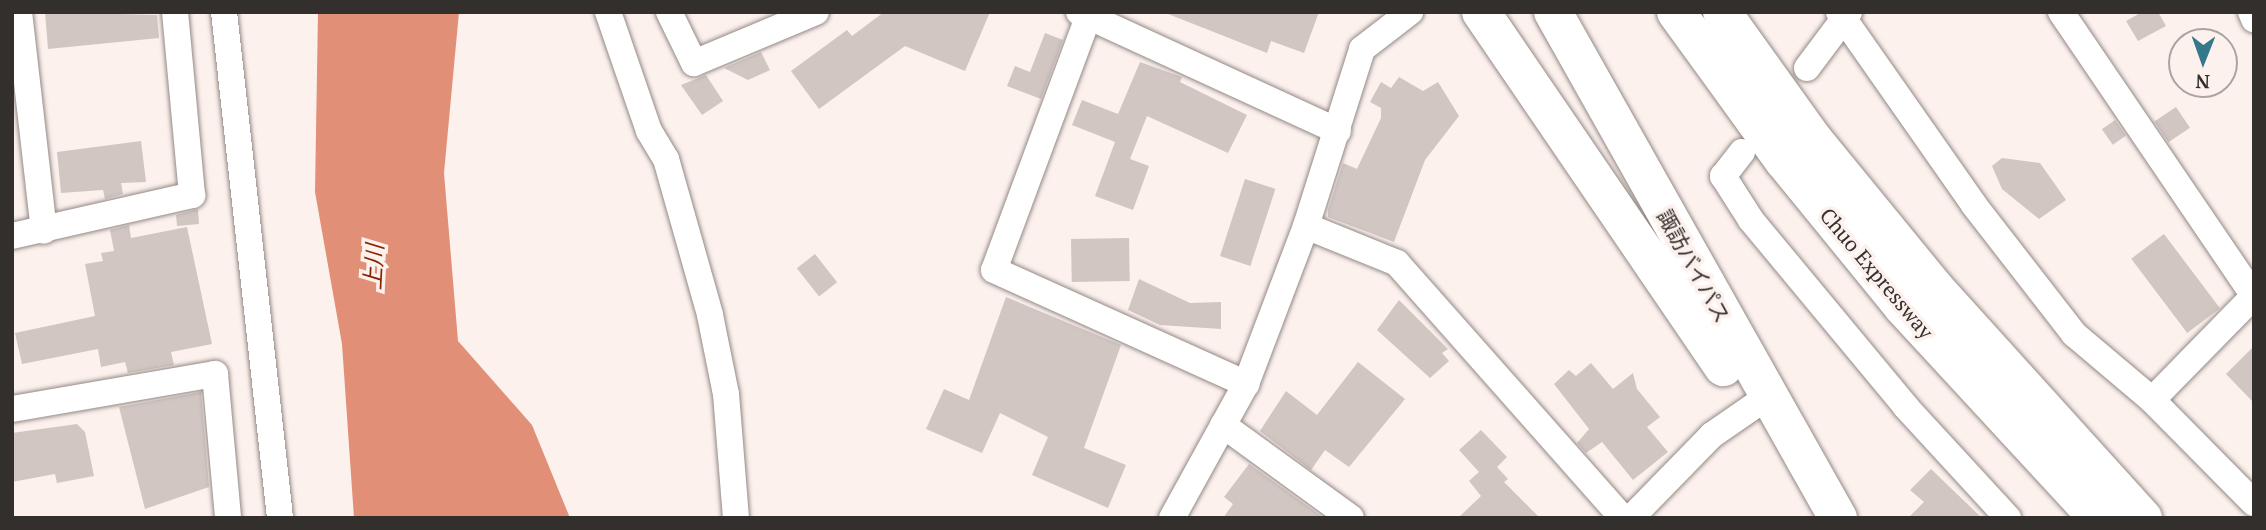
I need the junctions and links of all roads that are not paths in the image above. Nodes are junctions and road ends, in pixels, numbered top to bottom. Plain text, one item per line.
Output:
1 (19, 12) edge
2 (175, 12) edge
3 (224, 12) edge
4 (608, 12) edge
5 (669, 12) edge
6 (1410, 12) edge
7 (1481, 12) edge
8 (1541, 12) edge
9 (1553, 12) edge
10 (1582, 12) edge
11 (1676, 12) edge
12 (1722, 12) edge
13 (2061, 12) edge
14 (2251, 12) edge
15 (814, 13) edge
16 (1086, 14) edge
17 (1844, 14) edge
18 (2254, 19) edge
19 (18, 54) edge
20 (1807, 68) dead end
21 (1338, 131) junction
22 (1742, 152) dead end
23 (1306, 226) junction
24 (44, 231) junction
25 (12, 236) edge
26 (2254, 296) edge
27 (1719, 310) junction
28 (1246, 384) junction
29 (1748, 394) junction
30 (2152, 400) junction
31 (12, 409) edge
32 (1223, 425) junction
33 (2254, 505) edge
34 (228, 518) edge
35 (280, 518) edge
36 (736, 518) edge
37 (1172, 518) edge
38 (1351, 518) edge
39 (1622, 518) edge
40 (1631, 518) edge
41 (1818, 518) edge
42 (1838, 518) edge
43 (2008, 518) edge
44 (2098, 518) edge
45 (2143, 518) edge
46 (2242, 518) edge

1 - 19 street
2 - 24 street
3 - 35 street
4 - 36 street
5 - 15 street
6 - 21 street
7 - 29 highway
8 - 29 highway, 諏訪バイパス
9 - 27 highway, 諏訪バイパス
10 - 27 highway
11 - 44 highway, Chuo Expressway
12 - 45 highway, Chuo Expressway
13 - 26 street
14 - 18 street
16 - 21 street
16 - 28 street
17 - 20 street
17 - 30 street
19 - 24 street
21 - 23 street
22 - 43 street
23 - 28 street
23 - 39 street
24 - 25 street
26 - 30 street
27 - 42 highway, 諏訪バイパス
28 - 32 street
29 - 40 street
29 - 41 highway, 諏訪バイパス
30 - 33 street
31 - 34 street
32 - 37 street
32 - 38 street
33 - 46 street

